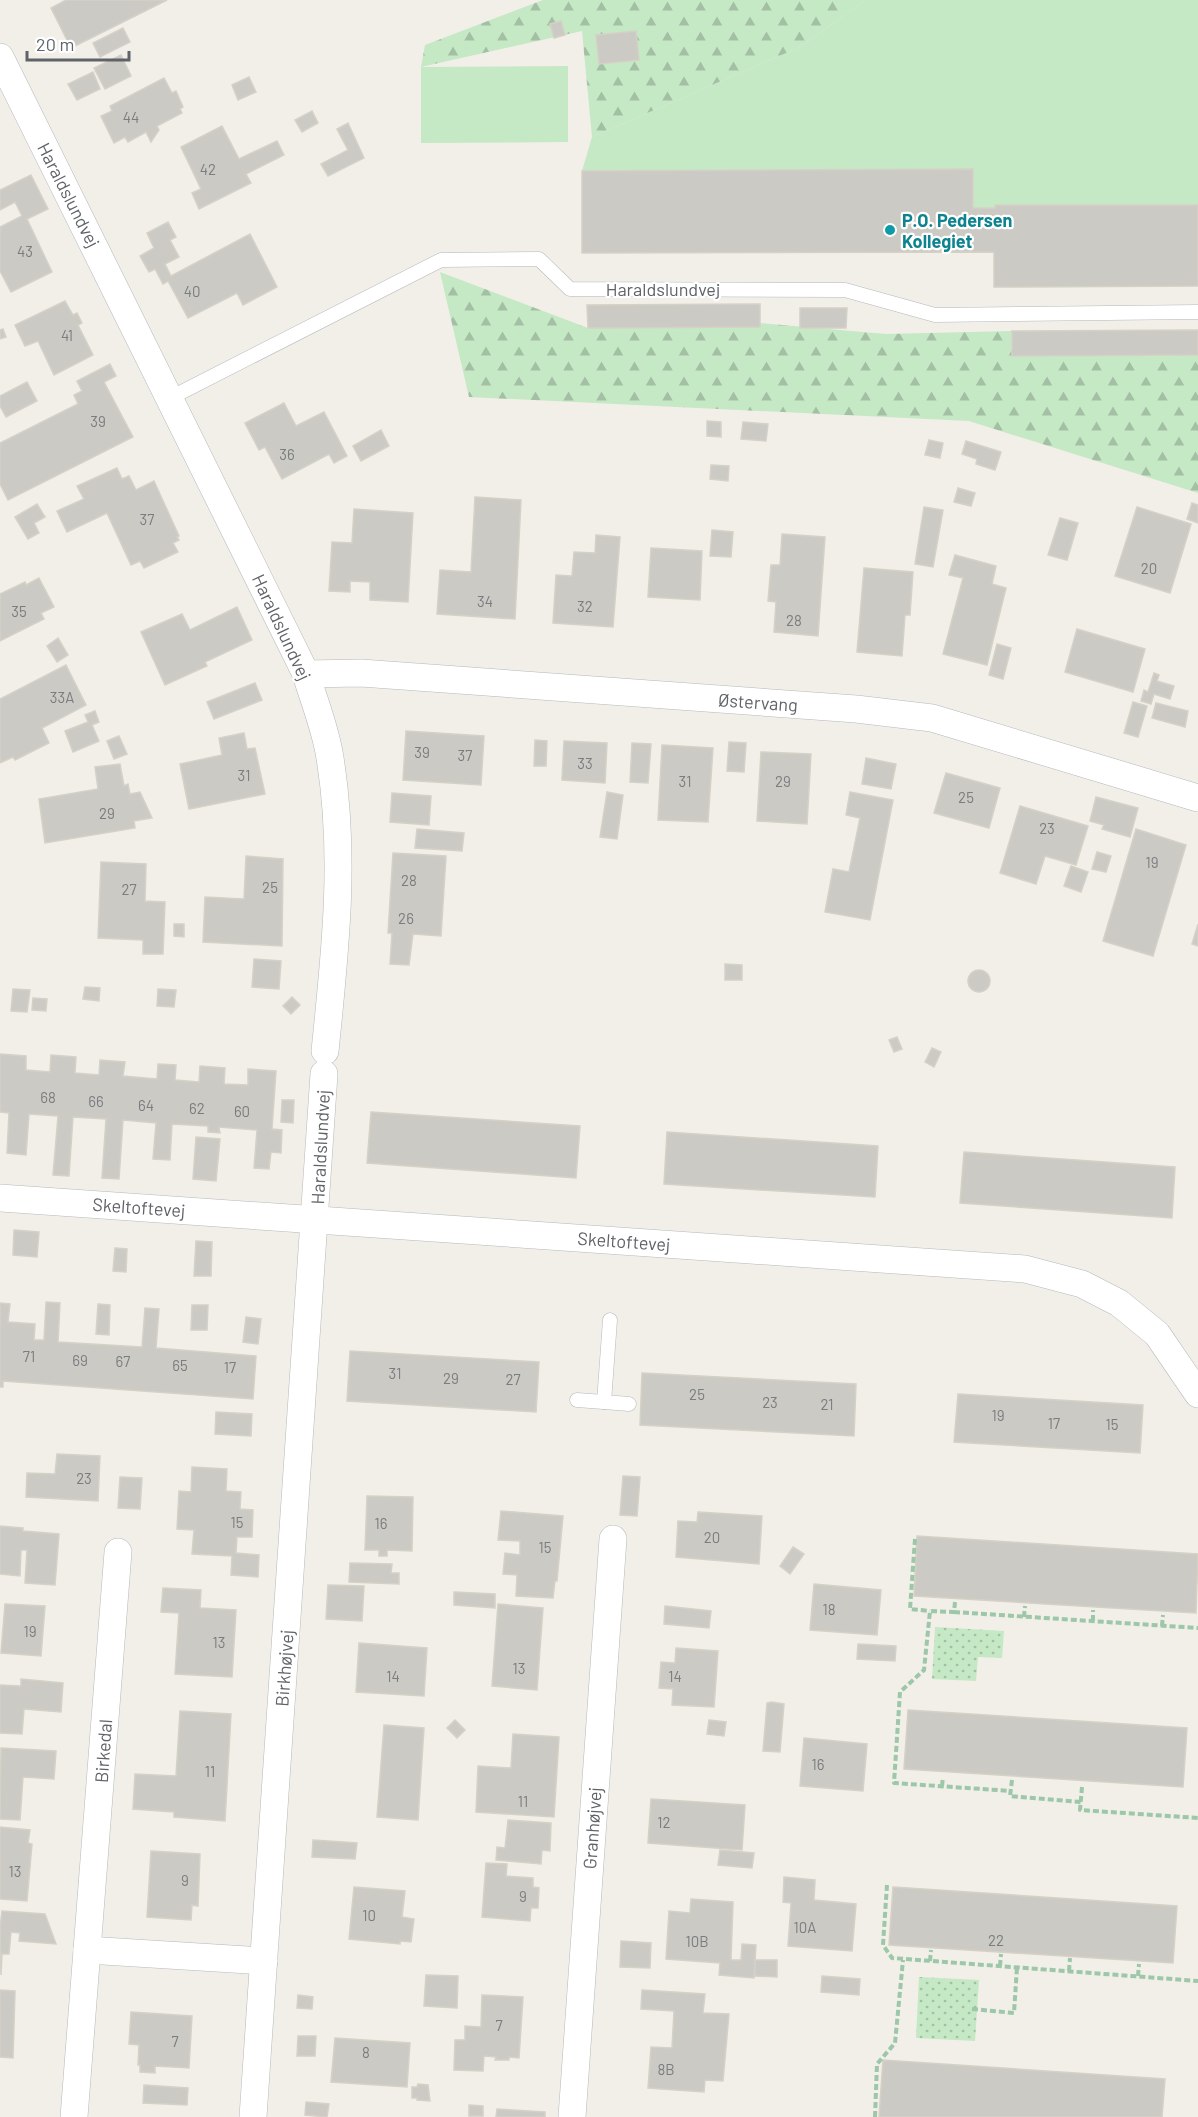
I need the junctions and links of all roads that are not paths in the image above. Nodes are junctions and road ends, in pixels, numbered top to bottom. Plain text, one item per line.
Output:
1 (0, 57) edge
2 (1198, 312) edge
3 (170, 398) junction
4 (306, 674) junction
5 (1198, 798) edge
6 (0, 1198) edge
7 (315, 1220) junction
8 (610, 1320) dead end
9 (1198, 1394) edge
10 (577, 1400) dead end
11 (604, 1402) junction
12 (629, 1404) dead end
13 (613, 1539) dead end
14 (118, 1552) dead end
15 (87, 1950) junction
16 (264, 1961) junction
17 (74, 2117) edge
18 (253, 2117) edge
19 (572, 2117) edge

1 - 3 street, Haraldslundvej
2 - 3 lane, Haraldslundvej
3 - 4 street, Haraldslundvej
4 - 5 street, Østervang
4 - 7 street, Haraldslundvej
6 - 7 street, Skeltoftevej
7 - 9 street, Skeltoftevej
7 - 16 street, Birkhøjvej
8 - 11 lane
10 - 11 lane
11 - 12 lane
13 - 19 street, Granhøjvej
14 - 15 street, Birkedal
15 - 16 street
15 - 17 street, Birkedal
16 - 18 street, Birkhøjvej

